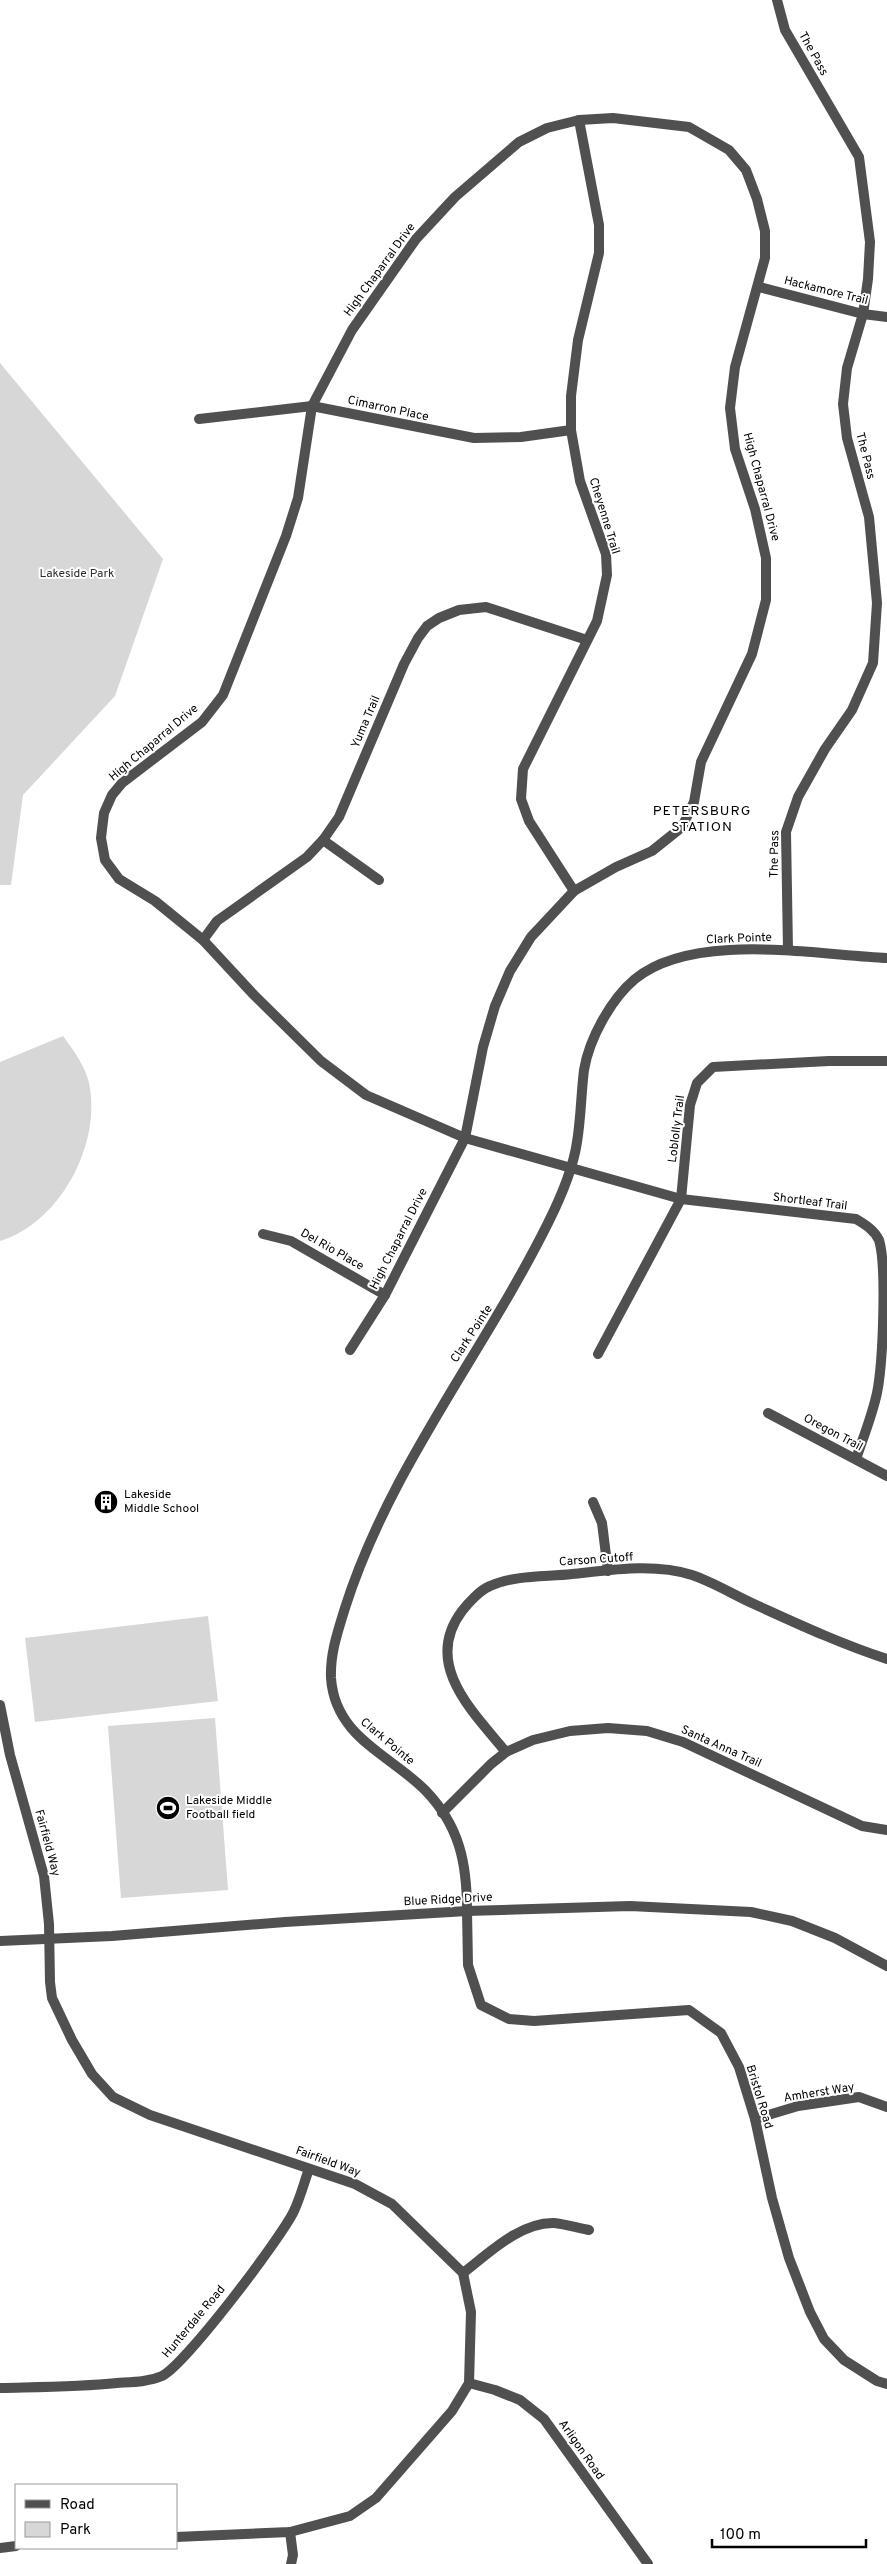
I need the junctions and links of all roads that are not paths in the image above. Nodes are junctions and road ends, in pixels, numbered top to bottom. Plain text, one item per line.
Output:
1 (777, 0) edge
2 (579, 120) junction
3 (759, 287) junction
4 (863, 314) junction
5 (887, 317) edge
6 (312, 406) junction
7 (199, 419) dead end
8 (571, 430) junction
9 (587, 640) junction
10 (323, 840) junction
11 (379, 880) dead end
12 (574, 891) junction
13 (203, 940) junction
14 (788, 950) junction
15 (887, 958) edge
16 (887, 1061) edge
17 (465, 1138) junction
18 (572, 1167) junction
19 (681, 1199) junction
20 (263, 1234) dead end
21 (385, 1295) junction
22 (350, 1350) dead end
23 (598, 1354) dead end
24 (768, 1413) dead end
25 (856, 1459) junction
26 (887, 1476) edge
27 (593, 1502) dead end
28 (608, 1571) junction
29 (887, 1659) edge
30 (0, 1705) edge
31 (506, 1752) junction
32 (442, 1813) junction
33 (887, 1830) edge
34 (467, 1911) junction
35 (49, 1938) junction
36 (0, 1941) edge
37 (887, 1966) edge
38 (887, 2107) edge
39 (754, 2119) junction
40 (309, 2169) junction
41 (589, 2230) dead end
42 (463, 2273) junction
43 (469, 2383) junction
44 (887, 2384) edge
45 (0, 2388) edge
46 (290, 2532) junction
47 (178, 2537) edge
48 (15, 2546) edge
49 (0, 2548) edge
50 (291, 2564) edge
51 (648, 2564) edge

1 - 4 street, The Pass
2 - 3 street, High Chaparral Drive
2 - 6 street, High Chaparral Drive
2 - 8 street, Cheyenne Trail
3 - 4 street, Hackamore Trail
3 - 12 street, High Chaparral Drive
4 - 5 street, Hackamore Trail
4 - 14 street, The Pass
6 - 7 street, Cimarron Place
6 - 8 street, Cimarron Place
6 - 13 street, High Chaparral Drive
8 - 9 street, Cheyenne Trail
9 - 10 street, Yuma Trail
9 - 12 street, Cheyenne Trail
10 - 11 street
10 - 13 street, Yuma Trail
12 - 17 street, High Chaparral Drive
13 - 17 street, High Chaparral Drive
14 - 15 street, Clark Pointe
14 - 18 street, Clark Pointe
16 - 19 street, Loblolly Trail
17 - 18 street, High Chaparral Drive
17 - 21 street, High Chaparral Drive
18 - 19 street, Shortleaf Trail
18 - 32 street, Clark Pointe
19 - 23 street, Loblolly Trail
19 - 25 street, Shortleaf Trail
20 - 21 street, Del Rio Place
21 - 22 street, High Chaparral Drive
24 - 25 street, Oregon Trail
25 - 26 street, Oregon Trail
27 - 28 street
28 - 29 street, Carson Cutoff
28 - 31 street, Carson Cutoff
30 - 35 street, Fairfield Way
31 - 32 street, Santa Anna Trail
31 - 33 street, Santa Anna Trail
32 - 34 street, Clark Pointe
34 - 35 street, Blue Ridge Drive
34 - 37 street, Blue Ridge Drive
34 - 39 street, Bristol Road
35 - 36 street, Blue Ridge Drive
35 - 40 street, Fairfield Way
38 - 39 street, Amherst Way
39 - 44 street, Bristol Road
40 - 42 street, Fairfield Way
40 - 45 street, Hunterdale Road
41 - 42 street
42 - 43 street
43 - 46 street
43 - 51 street, Arligon Road
46 - 47 street
46 - 50 street
48 - 49 street

